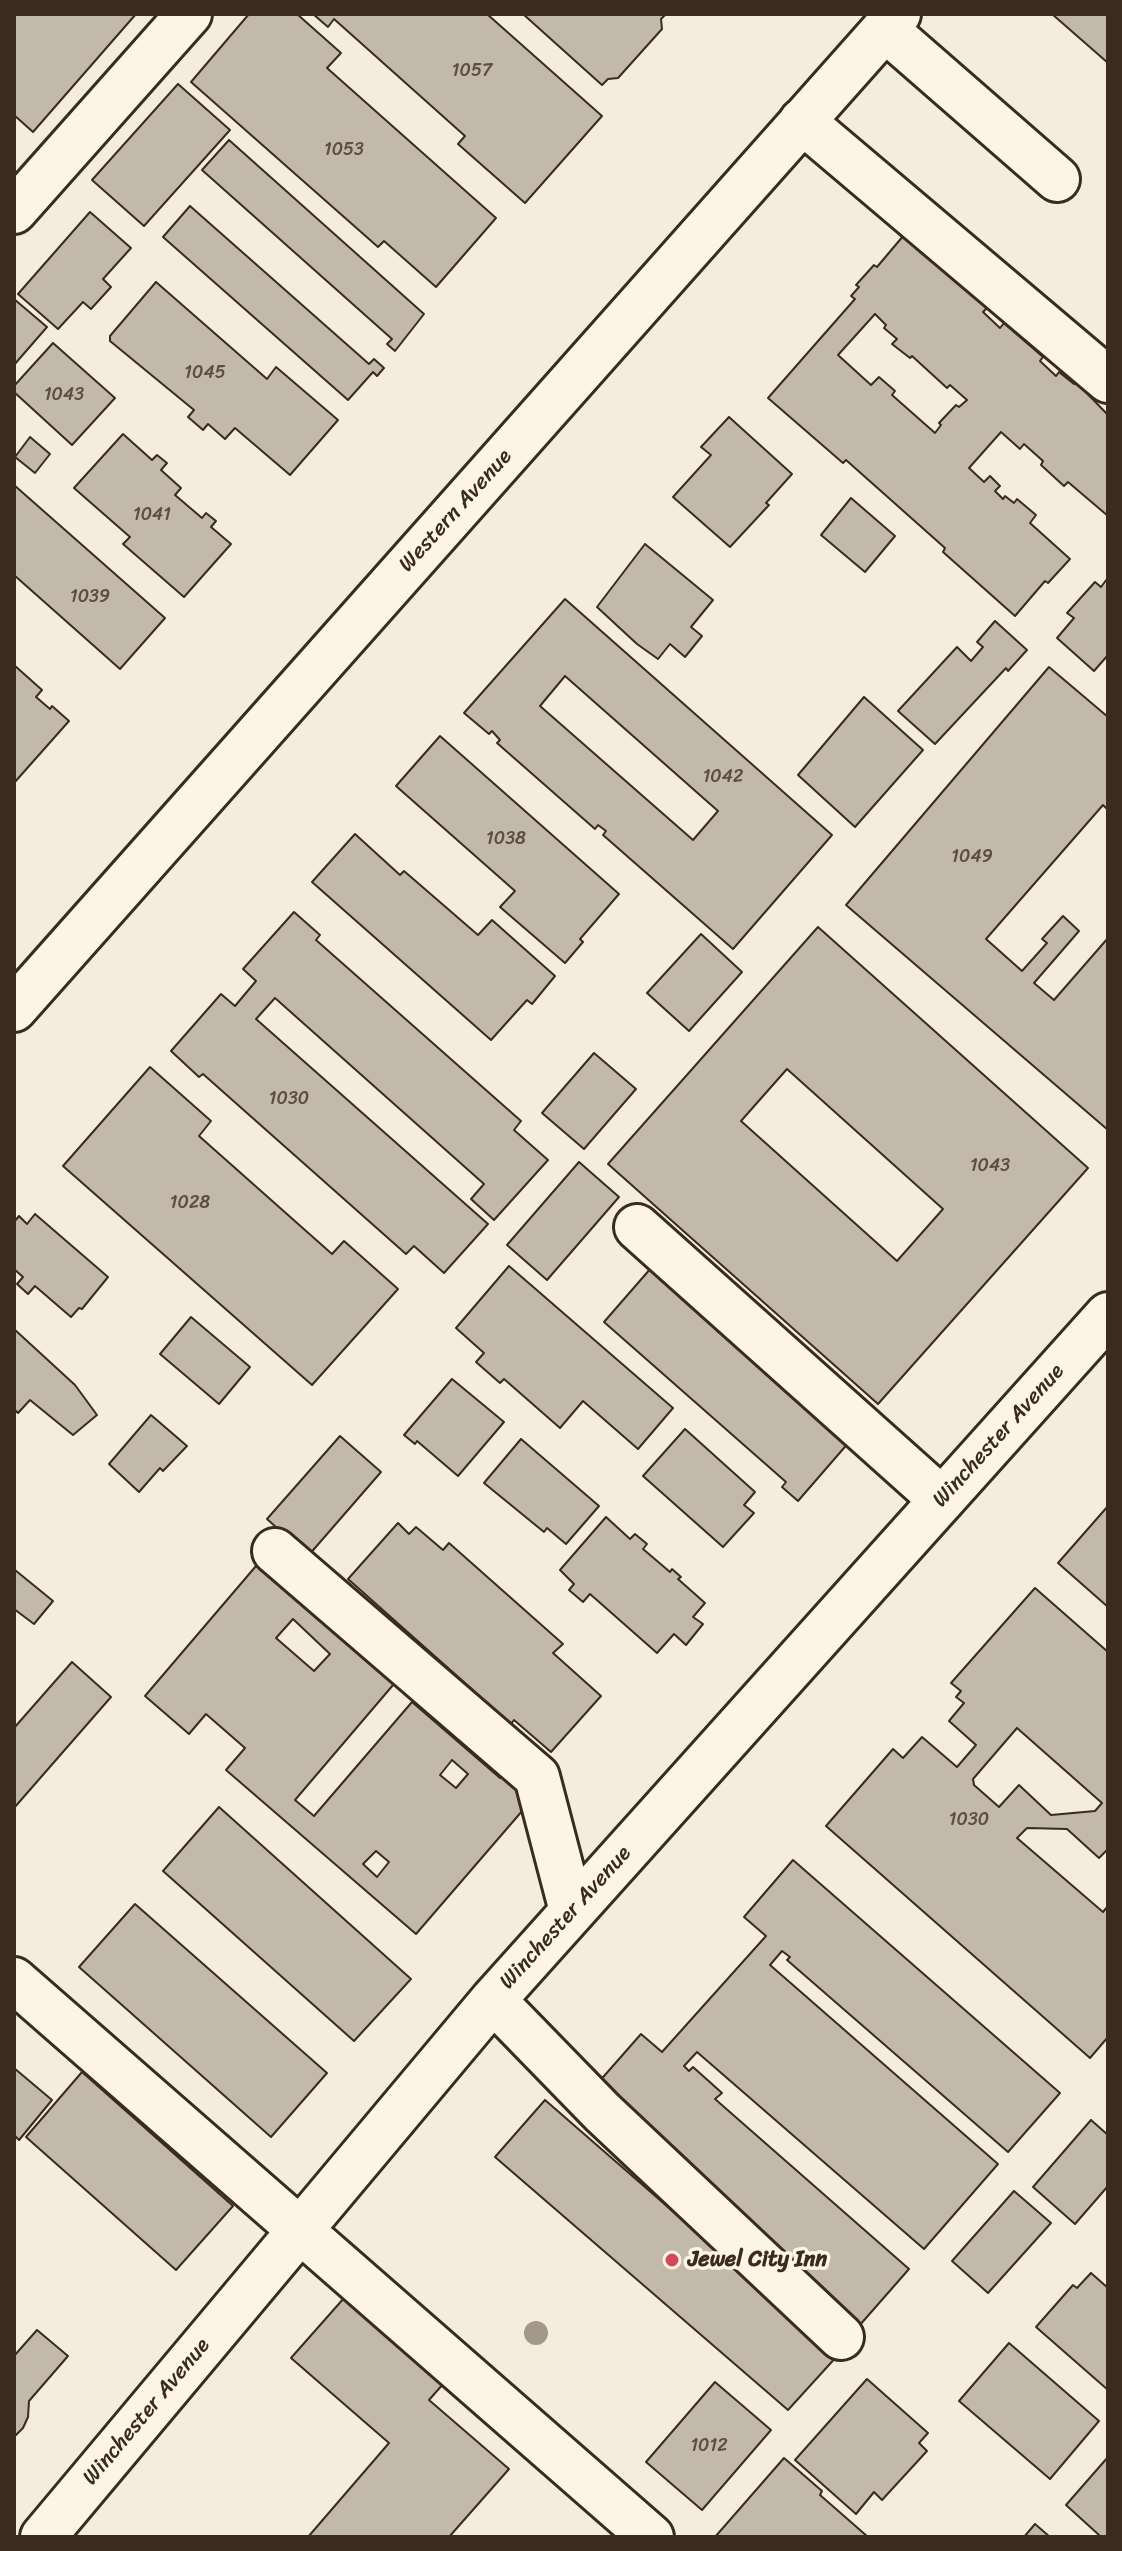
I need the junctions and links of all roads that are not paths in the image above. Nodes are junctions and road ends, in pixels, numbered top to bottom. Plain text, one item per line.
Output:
1 (189, 14) edge
2 (892, 21) edge
3 (802, 121) junction
4 (1057, 179) dead end
5 (14, 211) edge
6 (1108, 380) edge
7 (14, 1009) edge
8 (637, 1227) dead end
9 (1108, 1315) edge
10 (942, 1500) junction
11 (275, 1551) dead end
12 (572, 1911) junction
13 (14, 1980) edge
14 (493, 2000) junction
15 (300, 2230) junction
16 (841, 2337) dead end
17 (43, 2537) edge
18 (651, 2537) edge

1 - 5 street
2 - 3 street, Western Avenue
2 - 4 street
3 - 6 street
3 - 7 street, Western Avenue
8 - 10 street
9 - 10 street, Winchester Avenue
10 - 12 street, Winchester Avenue
11 - 12 street
12 - 14 street, Winchester Avenue
13 - 15 street
14 - 15 street, Winchester Avenue
14 - 16 street
15 - 17 street, Winchester Avenue
15 - 18 street

